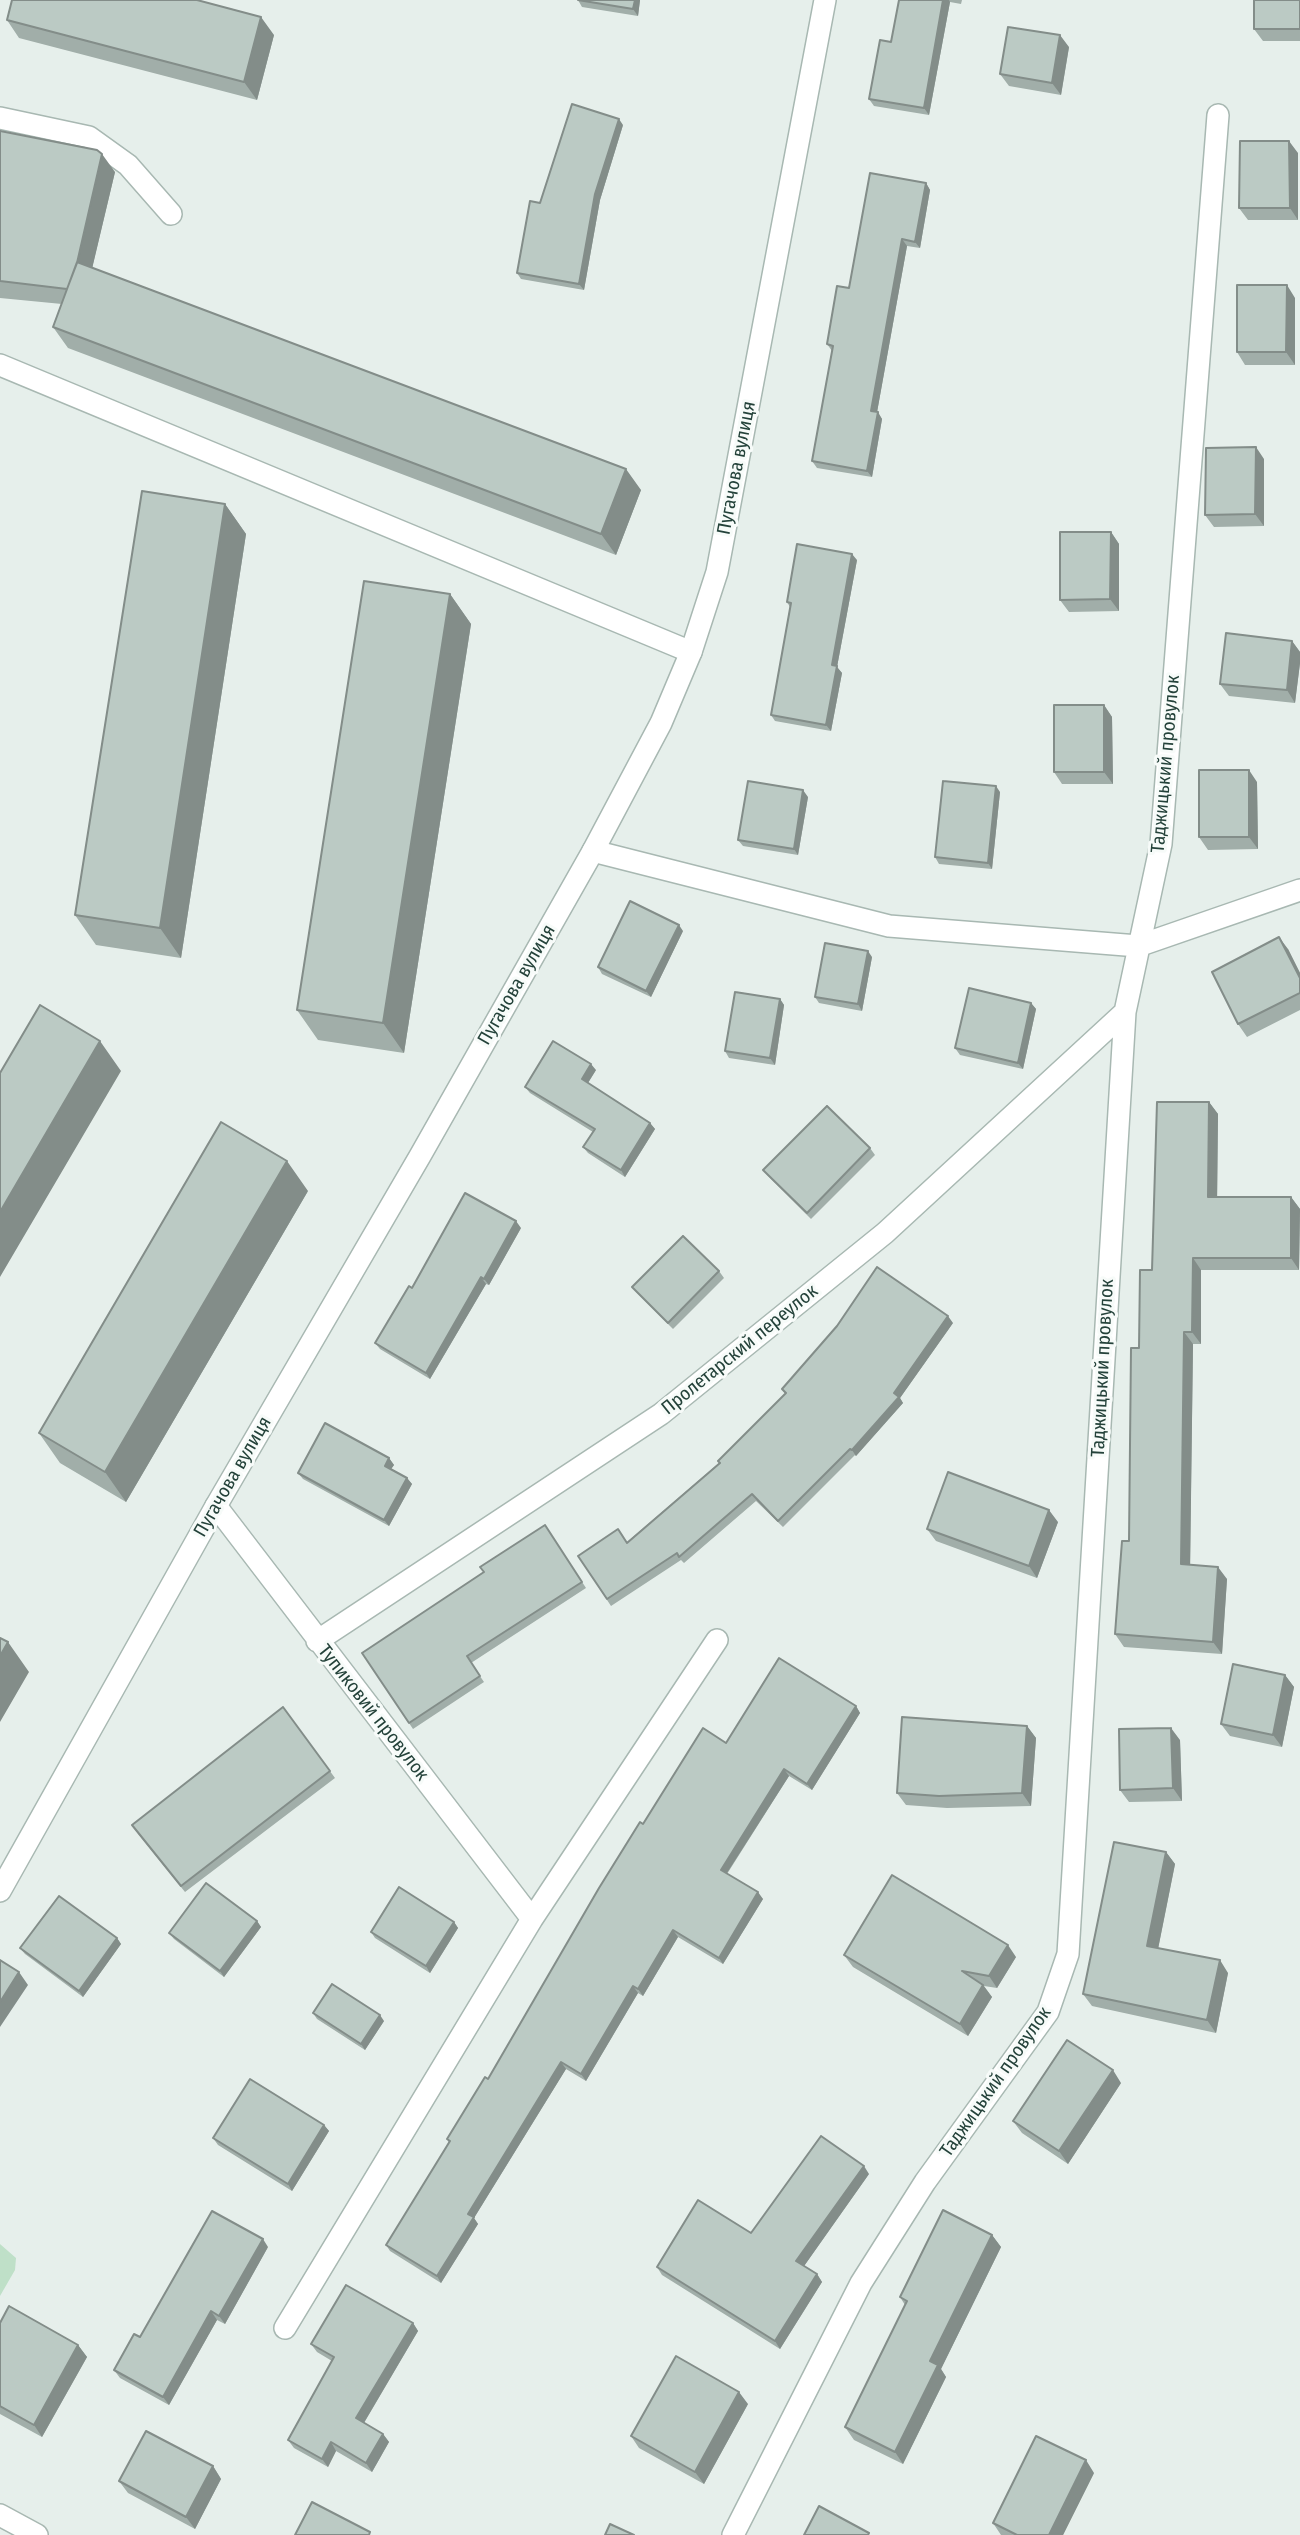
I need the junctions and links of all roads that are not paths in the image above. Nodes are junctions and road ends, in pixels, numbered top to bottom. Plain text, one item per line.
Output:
1 (825, 0) edge
2 (1218, 115) dead end
3 (0, 118) edge
4 (171, 214) dead end
5 (0, 365) edge
6 (691, 652) junction
7 (593, 851) junction
8 (1300, 890) edge
9 (1139, 946) junction
10 (1125, 1012) junction
11 (216, 1506) junction
12 (717, 1640) dead end
13 (317, 1641) junction
14 (0, 1891) edge
15 (532, 1919) junction
16 (285, 2328) dead end
17 (0, 2515) edge
18 (37, 2535) edge
19 (733, 2535) edge

1 - 6 street, Пугачова вулиця
2 - 9 street, Таджицький провулок
3 - 4 street
5 - 6 street
6 - 7 street, Пугачова вулиця
7 - 9 street
7 - 11 street, Пугачова вулиця
8 - 9 street
9 - 10 street, Таджицький провулок
10 - 13 street, Пролетарский переулок
10 - 19 street, Таджицький провулок
11 - 13 street, Тупиковий провулок
11 - 14 street, Пугачова вулиця
12 - 15 street
13 - 15 street, Тупиковий провулок
15 - 16 street
17 - 18 street

